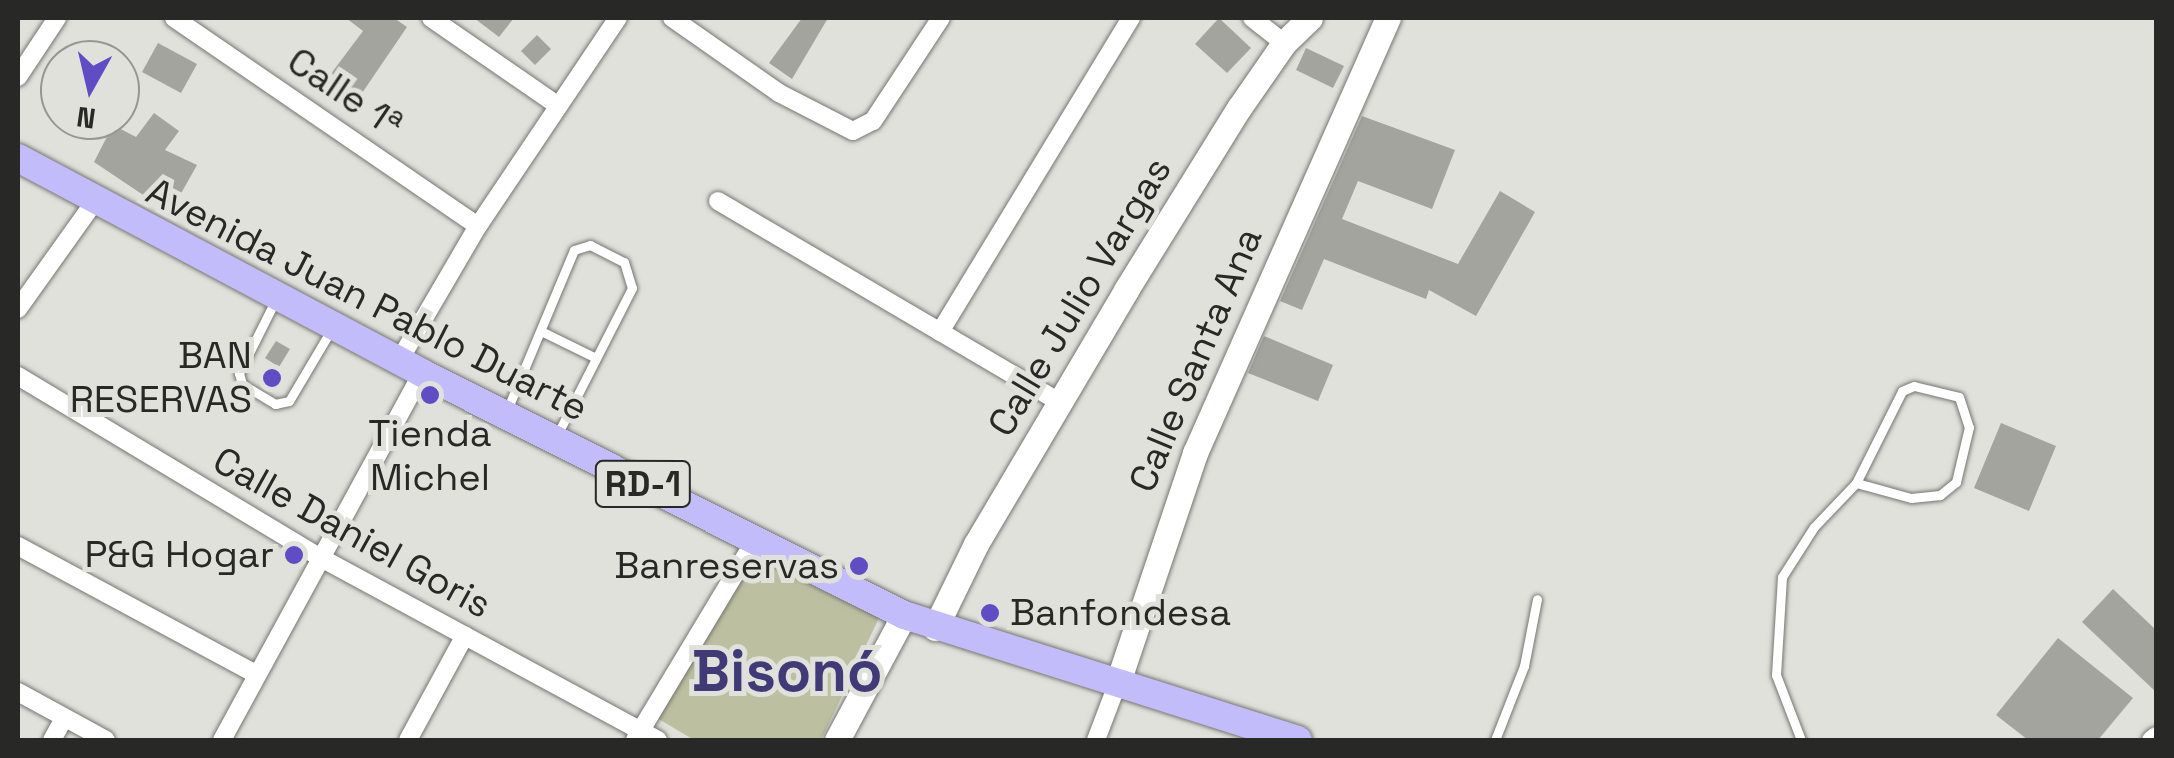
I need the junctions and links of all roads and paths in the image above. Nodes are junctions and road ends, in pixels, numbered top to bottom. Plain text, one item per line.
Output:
1 (56, 18) edge
2 (174, 18) edge
3 (432, 18) edge
4 (618, 18) edge
5 (672, 18) edge
6 (1131, 18) edge
7 (1252, 18) edge
8 (1310, 18) edge
9 (1388, 18) edge
10 (933, 20) edge
11 (1284, 43) junction
12 (18, 77) edge
13 (558, 106) junction
14 (18, 158) edge
15 (94, 200) junction
16 (718, 202) dead end
17 (478, 226) junction
18 (277, 297) junction
19 (18, 309) edge
20 (334, 326) junction
21 (543, 332) junction
22 (940, 332) junction
23 (592, 356) junction
24 (410, 367) junction
25 (18, 376) edge
26 (1058, 402) junction
27 (505, 415) junction
28 (555, 440) junction
29 (1856, 483) junction
30 (756, 540) junction
31 (18, 546) edge
32 (323, 559) junction
33 (1537, 598) dead end
34 (904, 615) junction
35 (934, 628) junction
36 (466, 635) junction
37 (256, 674) junction
38 (1118, 682) junction
39 (18, 692) edge
40 (64, 718) junction
41 (644, 737) edge
42 (52, 740) edge
43 (106, 740) edge
44 (222, 740) edge
45 (408, 740) edge
46 (837, 740) edge
47 (1096, 740) edge
48 (1298, 740) edge
49 (1495, 740) edge
50 (1801, 740) edge

1 - 12 street
2 - 17 street, Calle 1ª
3 - 13 street
4 - 13 street
5 - 10 street
6 - 22 street
7 - 11 street
8 - 11 main road, Calle Julio Vargas
9 - 38 main road, Calle Santa Ana
11 - 26 main road, Calle Julio Vargas
13 - 17 street
14 - 15 main road, Avenida Juan Pablo Duarte / RD-1
15 - 18 main road, Avenida Juan Pablo Duarte / RD-1
15 - 19 street
16 - 22 street
17 - 24 street
18 - 20 main road, Avenida Juan Pablo Duarte / RD-1
18 - 20 lane
20 - 24 main road, Avenida Juan Pablo Duarte / RD-1
21 - 23 lane
21 - 23 lane
21 - 27 lane
22 - 26 street
23 - 28 lane
24 - 27 main road, Avenida Juan Pablo Duarte / RD-1
24 - 32 street
25 - 32 street, Calle Daniel Goris
26 - 35 main road, Calle Julio Vargas
27 - 28 main road, Avenida Juan Pablo Duarte / RD-1
28 - 30 main road, Avenida Juan Pablo Duarte / RD-1
29 - 29 lane
29 - 50 lane
30 - 34 main road, Avenida Juan Pablo Duarte / RD-1
30 - 41 street
31 - 37 street
32 - 36 street, Calle Daniel Goris
32 - 37 street
33 - 49 lane
34 - 35 main road, Avenida Juan Pablo Duarte / RD-1
34 - 46 main road
35 - 38 main road, Avenida Juan Pablo Duarte / RD-1
36 - 41 street, Calle Daniel Goris
36 - 45 street
37 - 44 street
38 - 47 street, Calle Santa Ana
38 - 48 main road, Avenida Juan Pablo Duarte / RD-1
39 - 40 street
40 - 42 street
40 - 43 street

